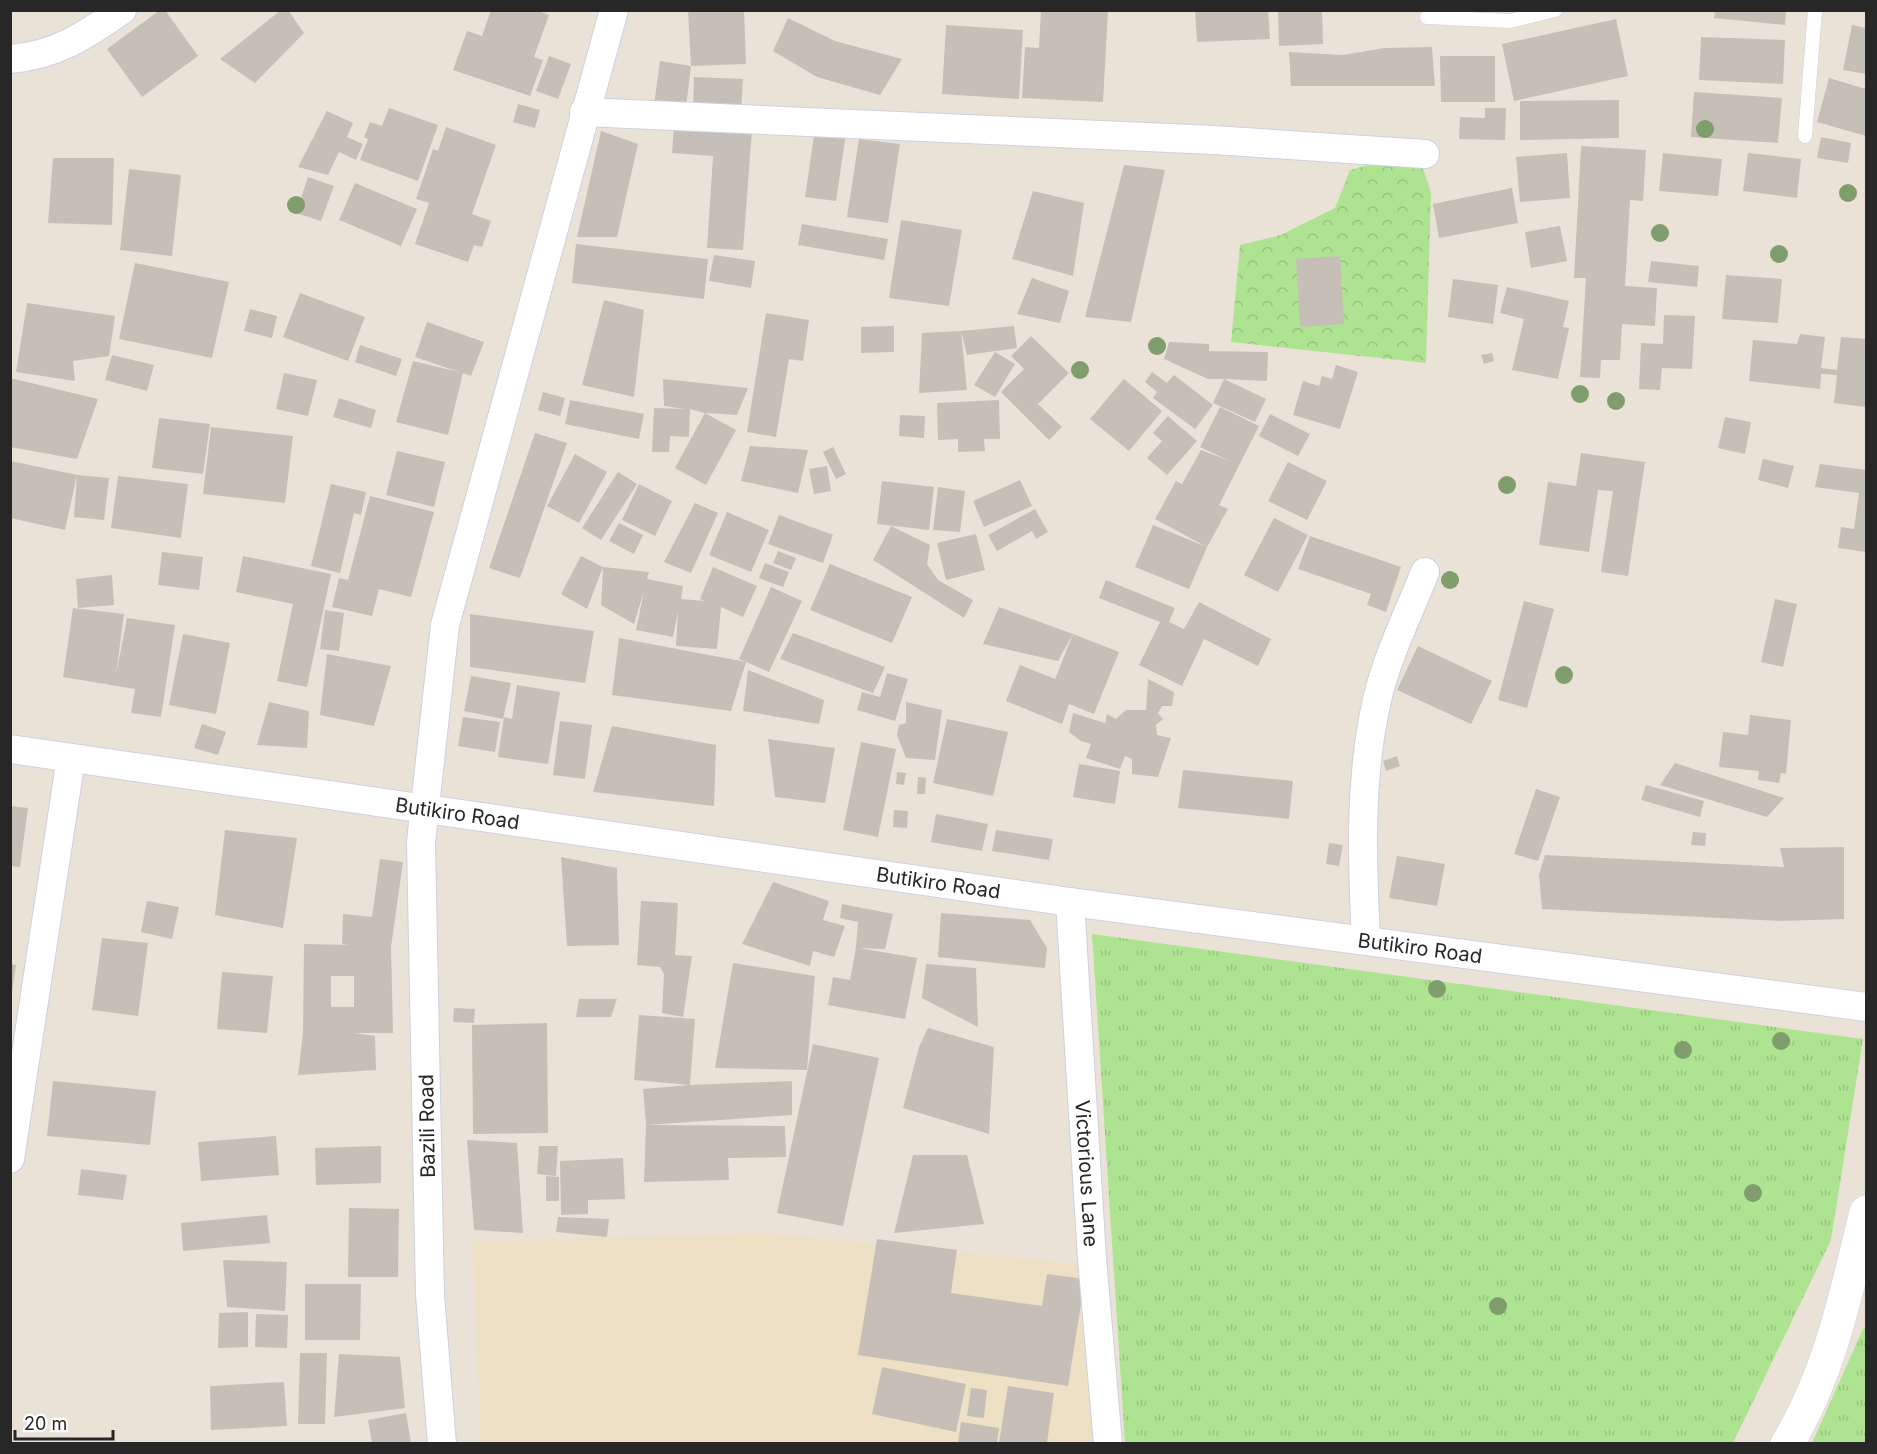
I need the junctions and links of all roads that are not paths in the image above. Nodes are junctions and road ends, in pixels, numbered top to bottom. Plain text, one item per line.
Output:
1 (122, 10) edge
2 (614, 10) edge
3 (1555, 10) edge
4 (1815, 10) edge
5 (1427, 17) dead end
6 (10, 59) edge
7 (585, 112) junction
8 (1805, 136) dead end
9 (1425, 154) dead end
10 (1425, 572) dead end
11 (10, 749) edge
12 (71, 758) junction
13 (425, 808) junction
14 (1070, 902) junction
15 (1366, 940) junction
16 (1866, 1006) edge
17 (10, 1159) edge
18 (1866, 1212) edge
19 (1854, 1311) edge
20 (442, 1443) edge
21 (1108, 1443) edge
22 (1787, 1443) edge

1 - 6 street
2 - 7 street, Bazili Road
3 - 5 lane
4 - 8 lane
7 - 9 street
7 - 13 street, Bazili Road
10 - 15 street
11 - 12 street, Butikiro Road
12 - 13 street, Butikiro Road
12 - 17 street
13 - 14 street, Butikiro Road
13 - 20 street, Bazili Road
14 - 15 street, Butikiro Road
14 - 21 street, Victorious Lane
15 - 16 street, Butikiro Road
18 - 19 main road
19 - 22 main road

